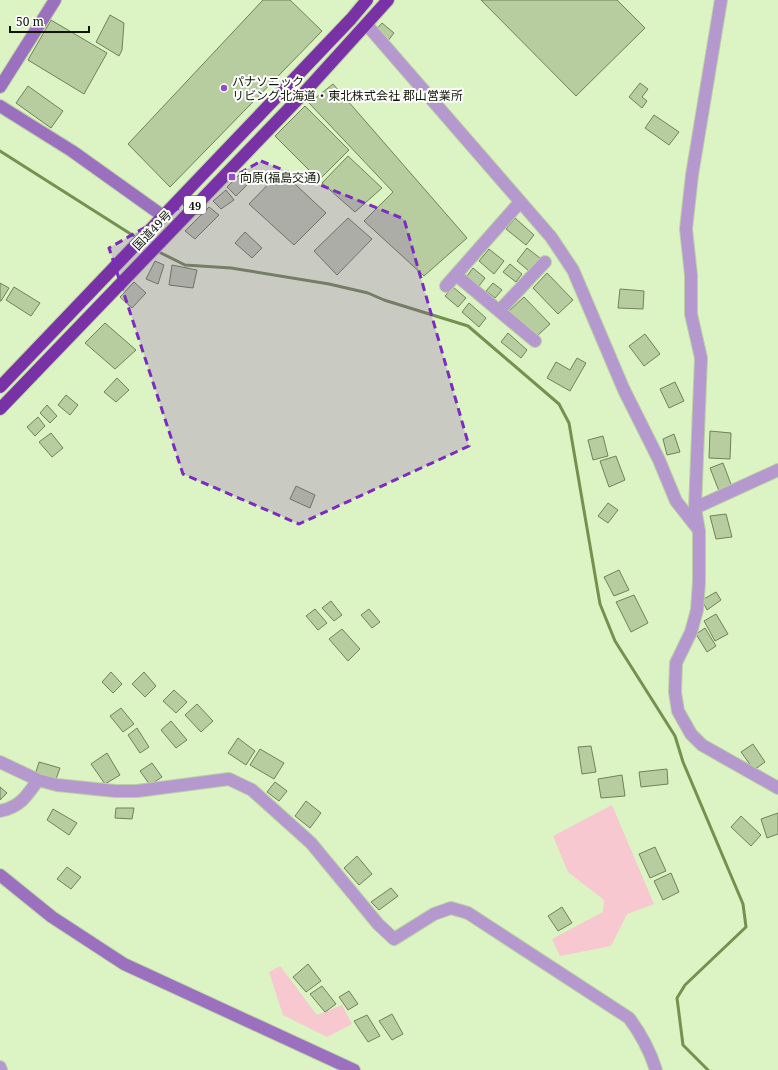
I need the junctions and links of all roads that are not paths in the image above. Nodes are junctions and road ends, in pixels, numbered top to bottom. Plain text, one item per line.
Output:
1 (55, 0) edge
2 (367, 0) edge
3 (388, 0) edge
4 (721, 0) edge
5 (367, 24) junction
6 (0, 86) edge
7 (0, 106) edge
8 (520, 202) junction
9 (163, 216) junction
10 (545, 262) dead end
11 (456, 275) junction
12 (446, 286) dead end
13 (499, 311) junction
14 (535, 341) dead end
15 (0, 386) edge
16 (0, 409) edge
17 (778, 470) edge
18 (695, 508) junction
19 (699, 531) junction
20 (0, 762) edge
21 (38, 780) junction
22 (778, 788) edge
23 (0, 811) edge
24 (0, 875) edge
25 (354, 1070) edge
26 (656, 1070) edge

1 - 6 street
2 - 9 highway, 国道49号 / 49
3 - 5 highway, 国道49号 / 49
4 - 18 street
5 - 8 street
5 - 16 highway, 国道49号 / 49
7 - 9 street
8 - 11 street
8 - 19 street
9 - 15 highway, 国道49号 / 49
10 - 13 street
11 - 12 street
11 - 13 street
13 - 14 street
17 - 18 street
18 - 19 street
19 - 22 street
20 - 21 street
21 - 23 street
21 - 26 street
24 - 25 street

